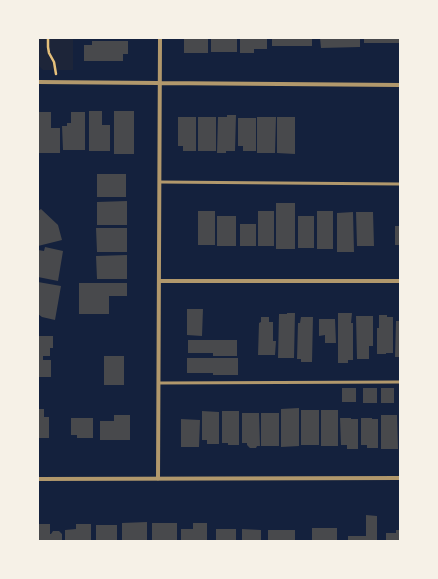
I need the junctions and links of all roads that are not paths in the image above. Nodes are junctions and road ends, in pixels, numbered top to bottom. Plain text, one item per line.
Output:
1 (160, 38) edge
2 (38, 82) edge
3 (160, 83) junction
4 (400, 85) edge
5 (160, 182) junction
6 (400, 184) edge
7 (159, 281) junction
8 (400, 281) edge
9 (400, 382) edge
10 (159, 383) junction
11 (400, 478) edge
12 (38, 479) edge
13 (158, 479) junction

1 - 3 street
2 - 3 street
3 - 4 street
3 - 5 street
5 - 6 lane
5 - 7 street
7 - 8 street
7 - 10 street
9 - 10 lane
10 - 13 street
11 - 13 street
12 - 13 street

